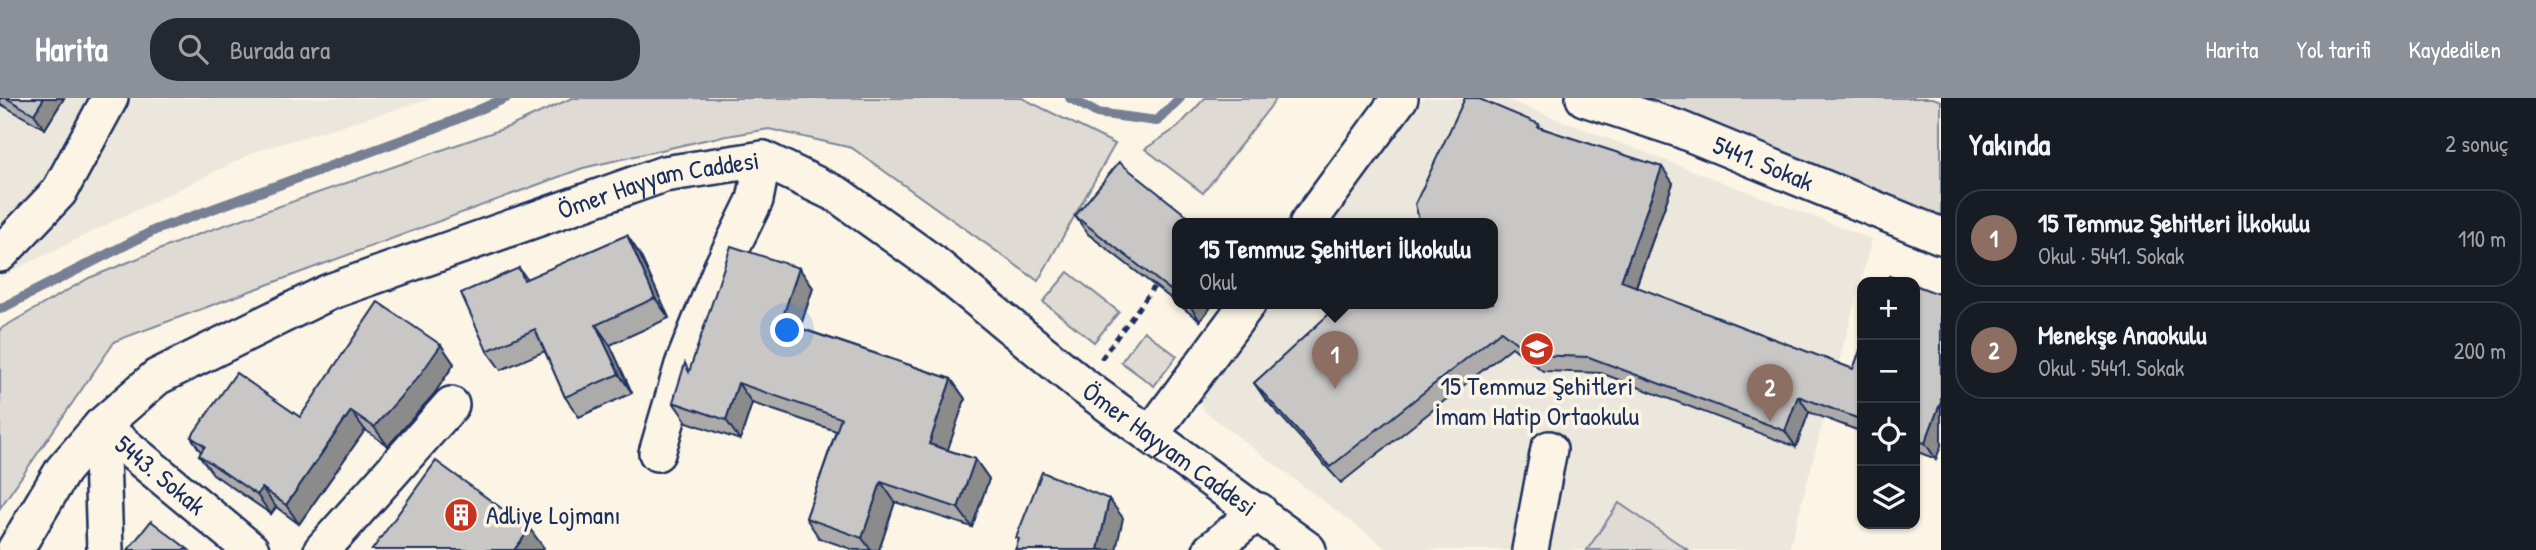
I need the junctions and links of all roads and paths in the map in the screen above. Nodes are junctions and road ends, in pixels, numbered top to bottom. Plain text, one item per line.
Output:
1 (110, 98) edge
2 (1400, 98) edge
3 (1584, 98) edge
4 (763, 159) junction
5 (1312, 218) edge
6 (1941, 236) edge
7 (0, 254) edge
8 (1154, 287) edge
9 (1244, 309) edge
10 (1082, 385) junction
11 (451, 405) dead end
12 (101, 426) junction
13 (1151, 434) junction
14 (1549, 449) dead end
15 (657, 453) dead end
16 (1259, 511) junction
17 (15, 550) edge
18 (105, 550) edge
19 (251, 550) edge
20 (322, 550) edge
21 (1211, 550) edge
22 (1308, 550) edge
23 (1530, 550) edge

1 - 7 street
2 - 5 street
3 - 6 street, 5441. Sokak
4 - 10 street, Ömer Hayyam Caddesi
4 - 12 street, Ömer Hayyam Caddesi
4 - 15 street
8 - 10 path
9 - 13 street
10 - 13 street, Ömer Hayyam Caddesi
11 - 20 street
12 - 17 street, Ömer Hayyam Caddesi
12 - 18 street
12 - 19 street, 5443. Sokak
13 - 16 street, Ömer Hayyam Caddesi
14 - 23 street
16 - 21 street
16 - 22 street, Ömer Hayyam Caddesi

